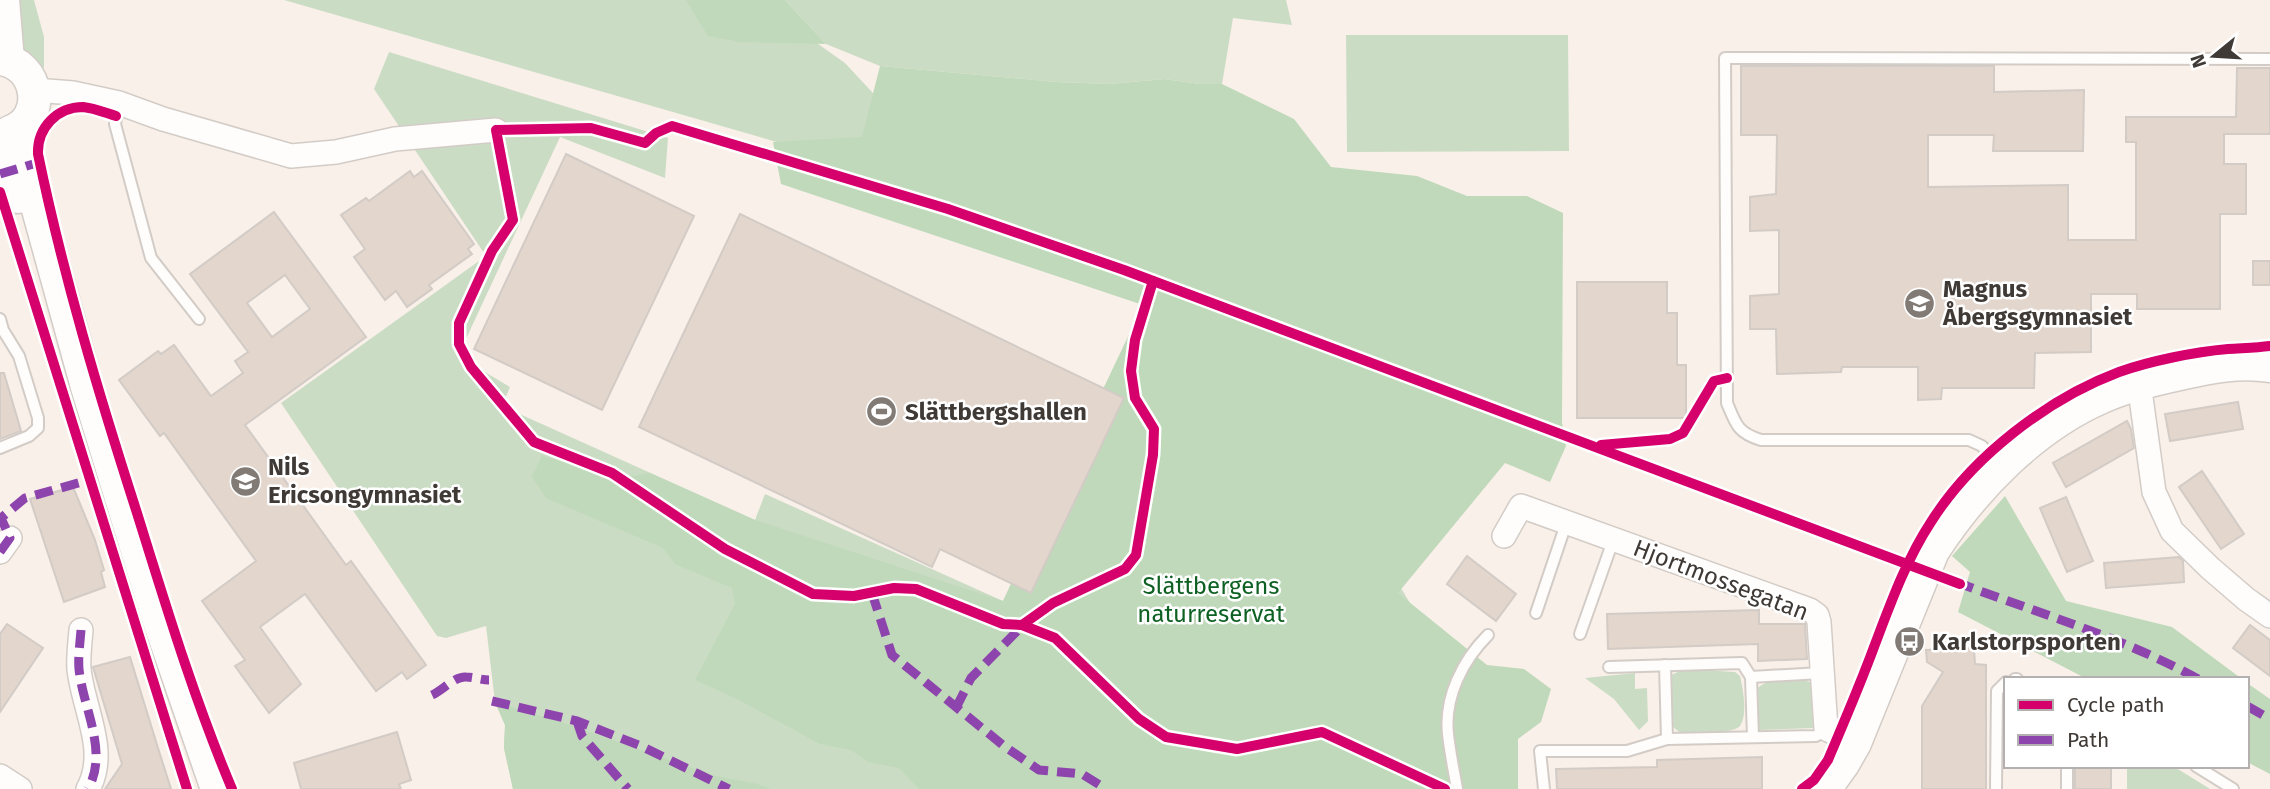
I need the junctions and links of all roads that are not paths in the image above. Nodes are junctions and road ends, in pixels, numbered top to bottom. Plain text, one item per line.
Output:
1 (3, 0) edge
2 (2270, 59) edge
3 (4, 60) edge
4 (35, 90) junction
5 (119, 103) junction
6 (13, 128) edge
7 (496, 130) dead end
8 (0, 149) edge
9 (0, 319) edge
10 (199, 319) dead end
11 (2270, 366) edge
12 (2139, 383) junction
13 (0, 448) edge
14 (2001, 467) junction
15 (1567, 521) junction
16 (1504, 536) dead end
17 (1614, 538) junction
18 (1536, 613) dead end
19 (2270, 616) edge
20 (81, 630) dead end
21 (1580, 634) dead end
22 (1488, 635) dead end
23 (1665, 665) junction
24 (1609, 667) dead end
25 (1821, 673) junction
26 (1751, 677) junction
27 (2004, 684) edge
28 (1826, 729) junction
29 (1753, 737) junction
30 (1667, 739) junction
31 (1855, 743) junction
32 (2067, 768) edge
33 (2199, 768) edge
34 (0, 776) edge
35 (20, 789) edge
36 (88, 789) edge
37 (197, 789) edge
38 (217, 789) edge
39 (1457, 789) edge
40 (1544, 789) edge
41 (1825, 789) edge
42 (1996, 789) edge
43 (2067, 789) edge
44 (2233, 789) edge

1 - 3 main road
2 - 14 lane
3 - 4 main road
4 - 5 street
4 - 6 main road
5 - 7 street
5 - 10 lane
6 - 38 main road
8 - 37 main road
9 - 13 lane
11 - 12 main road
12 - 14 main road
12 - 19 street
14 - 31 main road
15 - 16 street, Hjortmossegatan
15 - 17 street, Hjortmossegatan
15 - 18 lane
17 - 21 lane
17 - 25 street, Hjortmossegatan
20 - 36 street
22 - 39 lane
23 - 24 lane
23 - 26 lane
23 - 30 lane
25 - 26 lane
25 - 28 street, Hjortmossegatan
26 - 29 lane
27 - 42 lane
28 - 29 lane
28 - 31 street
29 - 30 lane
30 - 40 lane
31 - 41 main road
32 - 43 lane
33 - 44 lane
34 - 35 street

